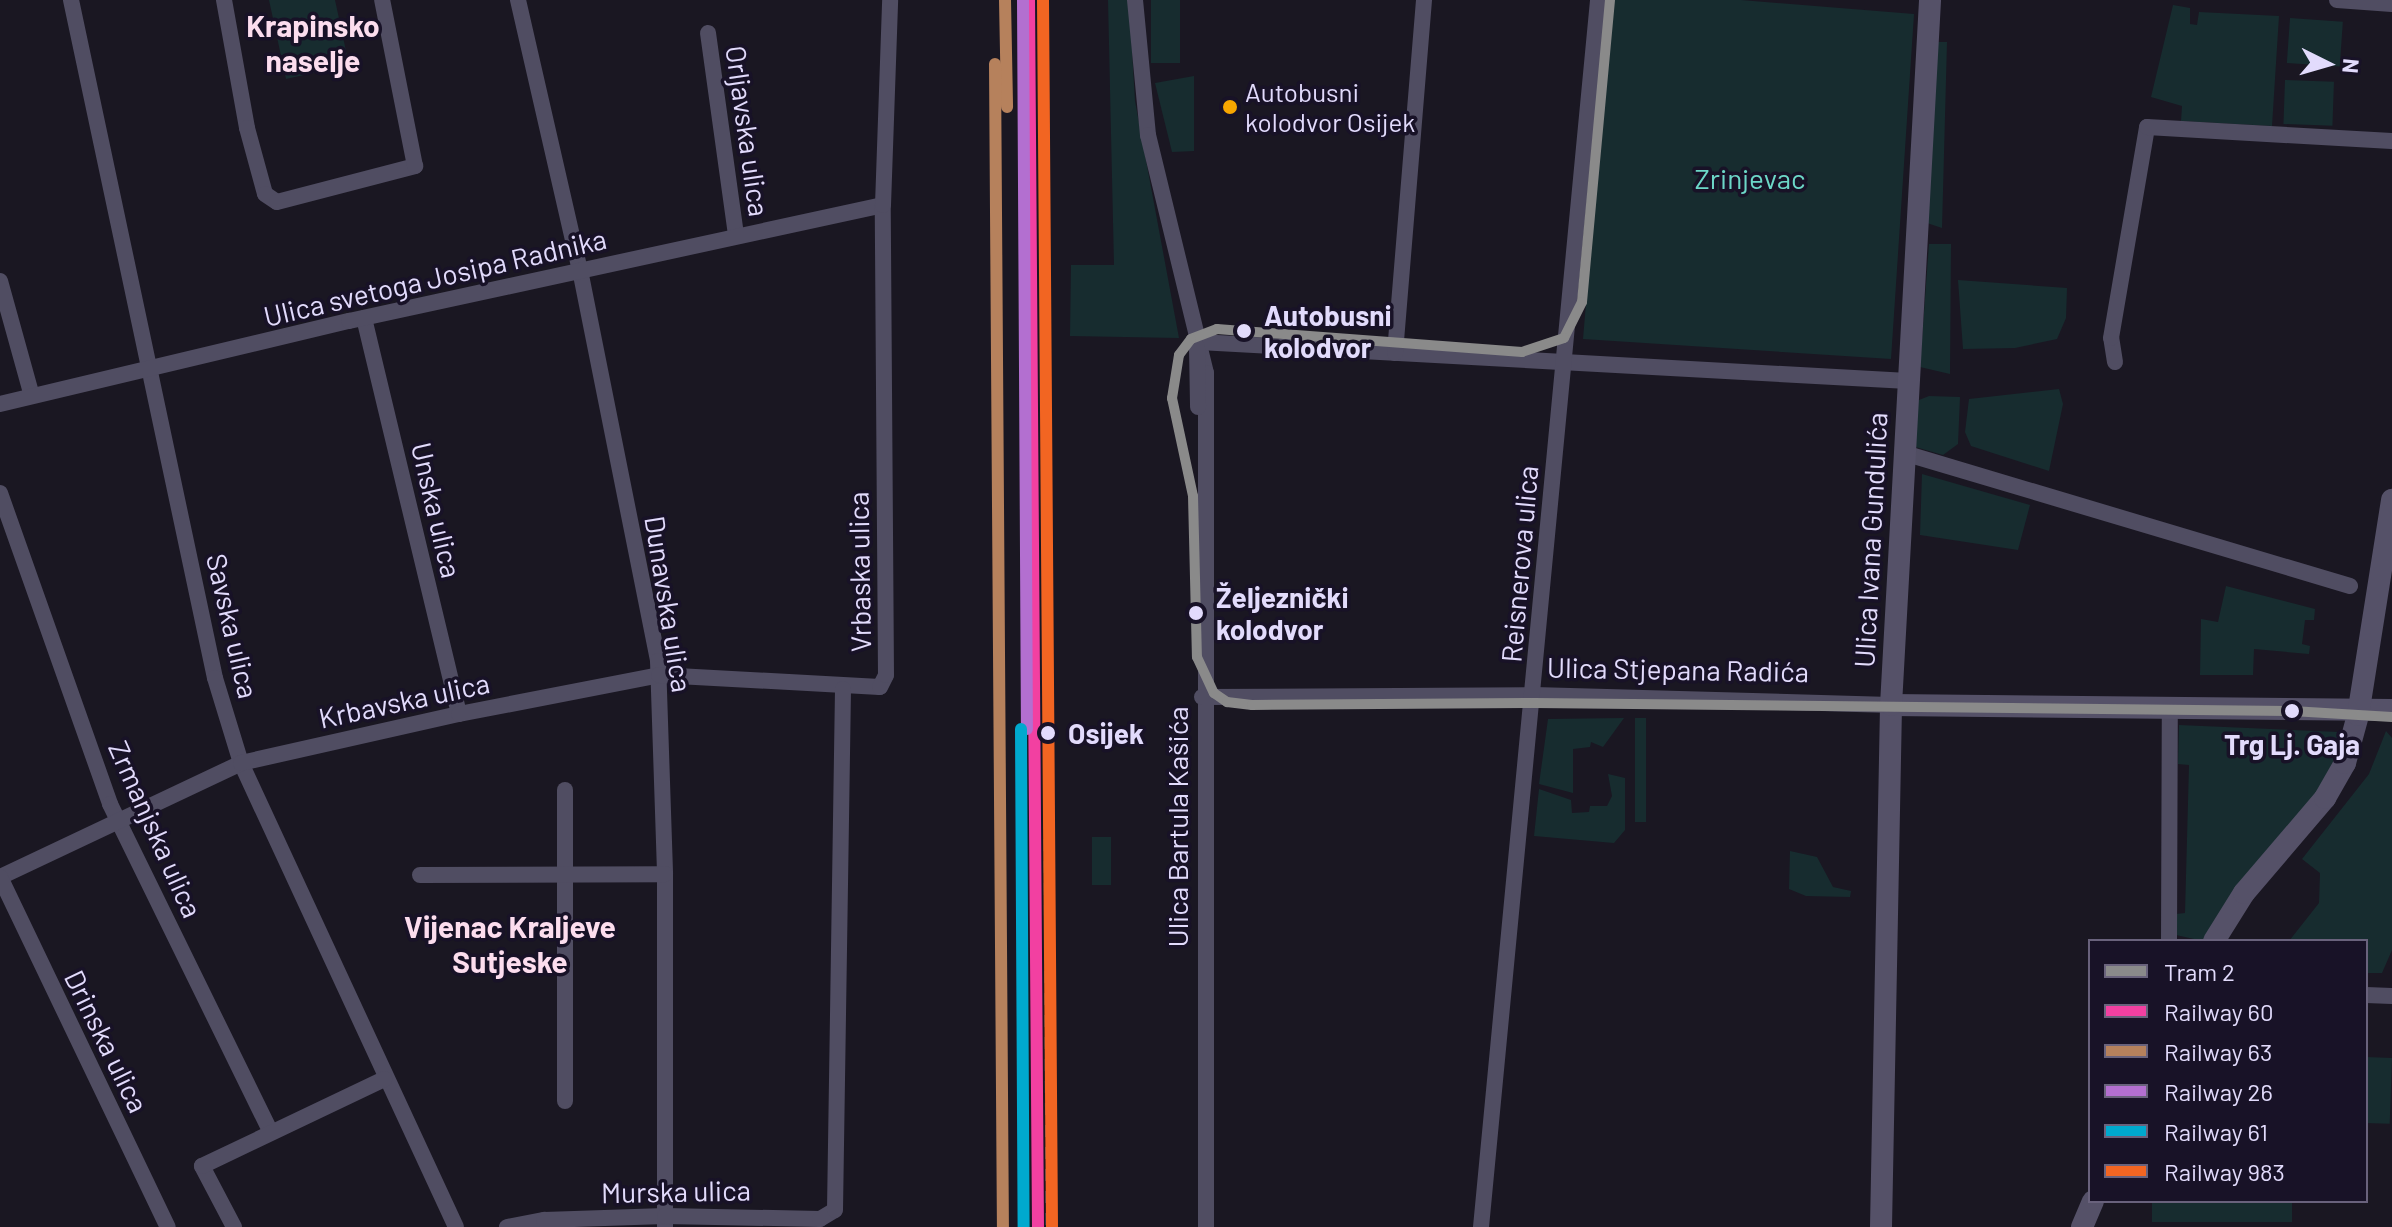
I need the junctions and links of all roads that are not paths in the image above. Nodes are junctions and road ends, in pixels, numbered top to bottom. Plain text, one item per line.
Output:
1 (71, 0) edge
2 (224, 0) edge
3 (382, 0) edge
4 (518, 0) edge
5 (890, 0) edge
6 (1135, 0) edge
7 (1424, 0) edge
8 (1598, 0) edge
9 (1930, 0) edge
10 (2337, 0) edge
11 (2392, 4) edge
12 (708, 33) dead end
13 (2392, 141) edge
14 (883, 205) junction
15 (736, 236) junction
16 (580, 270) junction
17 (0, 281) edge
18 (364, 318) junction
19 (1199, 342) junction
20 (1395, 353) junction
21 (1562, 361) junction
22 (2115, 362) dead end
23 (152, 370) junction
24 (1908, 381) junction
25 (32, 396) junction
26 (0, 404) edge
27 (1914, 456) dead end
28 (0, 493) edge
29 (2392, 500) edge
30 (2350, 586) dead end
31 (659, 675) junction
32 (843, 689) junction
33 (1534, 695) junction
34 (1202, 697) junction
35 (1891, 705) junction
36 (2170, 707) junction
37 (2359, 710) junction
38 (2392, 710) edge
39 (459, 714) junction
40 (241, 763) junction
41 (565, 790) dead end
42 (117, 818) junction
43 (568, 874) junction
44 (665, 874) junction
45 (420, 875) dead end
46 (0, 877) edge
47 (2169, 939) edge
48 (2215, 939) edge
49 (2368, 995) edge
50 (2392, 996) edge
51 (384, 1079) junction
52 (565, 1101) dead end
53 (271, 1132) junction
54 (836, 1202) joint
55 (2092, 1203) edge
56 (665, 1222) edge
57 (168, 1227) edge
58 (234, 1227) edge
59 (456, 1227) edge
60 (507, 1227) edge
61 (1206, 1227) edge
62 (1481, 1227) edge
63 (1881, 1227) edge
64 (2082, 1227) edge

1 - 23 street, Savska ulica
2 - 3 street
4 - 16 street, Dunavska ulica
5 - 14 street, Vrbaska ulica
6 - 19 street, Ulica Bartula Kašića
7 - 20 street
8 - 21 street, Reisnerova ulica
9 - 24 main road, Ulica Ivana Gundulića
10 - 11 street
12 - 15 street, Orljavska ulica
13 - 22 street
14 - 15 street, Ulica svetoga Josipa Radnika
14 - 32 street, Vrbaska ulica
15 - 16 street, Ulica svetoga Josipa Radnika
16 - 18 street, Ulica svetoga Josipa Radnika
16 - 31 street, Dunavska ulica
17 - 25 street
18 - 23 street, Ulica svetoga Josipa Radnika
18 - 39 street, Unska ulica
19 - 20 street
19 - 34 street, Ulica Bartula Kašića
20 - 21 street
21 - 24 street
21 - 33 street, Reisnerova ulica
23 - 25 street, Ulica svetoga Josipa Radnika
23 - 40 street, Savska ulica
24 - 35 main road, Ulica Ivana Gundulića
25 - 26 street, Ulica svetoga Josipa Radnika
27 - 30 street
28 - 42 street, Zrmanjska ulica
29 - 37 main road
31 - 32 street, Krbavska ulica
31 - 39 street, Krbavska ulica
31 - 44 street, Dunavska ulica
32 - 54 street, Vrbaska ulica
33 - 34 street, Ulica Stjepana Radića
33 - 35 street, Ulica Stjepana Radića
33 - 62 street, Reisnerova ulica
34 - 61 street, Ulica Bartula Kašića
35 - 36 main road, Ulica Stjepana Radića
35 - 63 main road, Ulica Ivana Gundulića
36 - 37 main road, Ulica Stjepana Radića
36 - 47 street
37 - 38 main road, Ulica Stjepana Radića
37 - 48 main road
39 - 40 street, Krbavska ulica
40 - 42 street, Krbavska ulica
40 - 51 street, Savska ulica
41 - 43 street
42 - 46 street, Krbavska ulica
42 - 53 street, Zrmanjska ulica
43 - 44 street
43 - 45 street
43 - 52 street
44 - 56 street, Dunavska ulica
46 - 57 street, Drinska ulica
49 - 50 street
51 - 53 street
51 - 59 street, Savska ulica
53 - 58 street
54 - 56 street, Murska ulica
55 - 64 main road
56 - 60 street, Murska ulica

